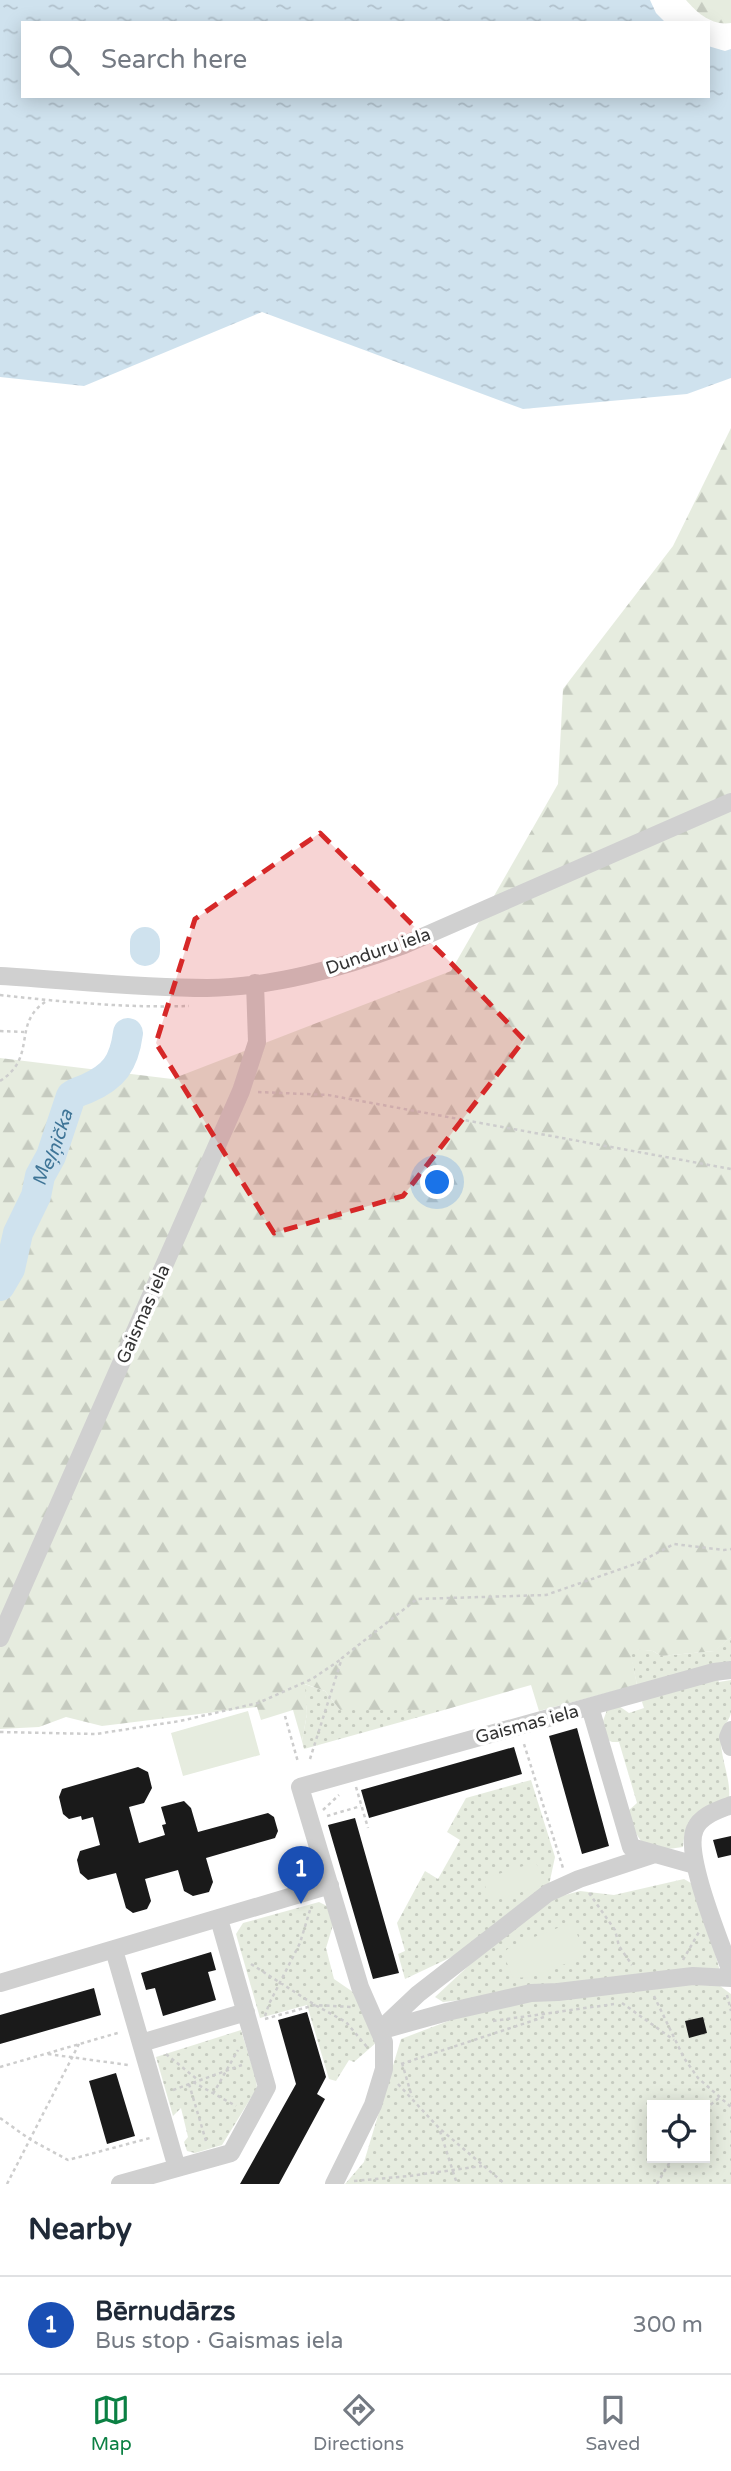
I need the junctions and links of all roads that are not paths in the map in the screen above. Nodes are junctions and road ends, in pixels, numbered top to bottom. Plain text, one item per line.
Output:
1 (731, 802) edge
2 (0, 976) edge
3 (255, 983) junction
4 (0, 1639) edge
5 (731, 1670) edge
6 (590, 1707) junction
7 (731, 1730) edge
8 (731, 1746) edge
9 (731, 1805) edge
10 (655, 1854) junction
11 (695, 1866) junction
12 (323, 1887) junction
13 (219, 1919) junction
14 (114, 1950) junction
15 (731, 1972) edge
16 (731, 1978) edge
17 (0, 1983) edge
18 (252, 2021) junction
19 (382, 2036) junction
20 (143, 2037) junction
21 (177, 2168) junction
22 (340, 2183) edge
23 (120, 2184) edge

1 - 3 street, Dunduru iela
2 - 3 street, Dunduru iela
3 - 4 street, Gaismas iela
5 - 6 street, Gaismas iela
6 - 10 street
6 - 12 street, Gaismas iela
7 - 8 street
9 - 11 street
10 - 11 street
10 - 19 street
11 - 15 street
12 - 13 street
12 - 19 street, Gaismas iela
13 - 14 street
13 - 18 street
14 - 17 street
14 - 20 street
16 - 19 street
18 - 20 street
18 - 21 street
19 - 22 street, Gaismas iela
20 - 21 street
21 - 23 street

